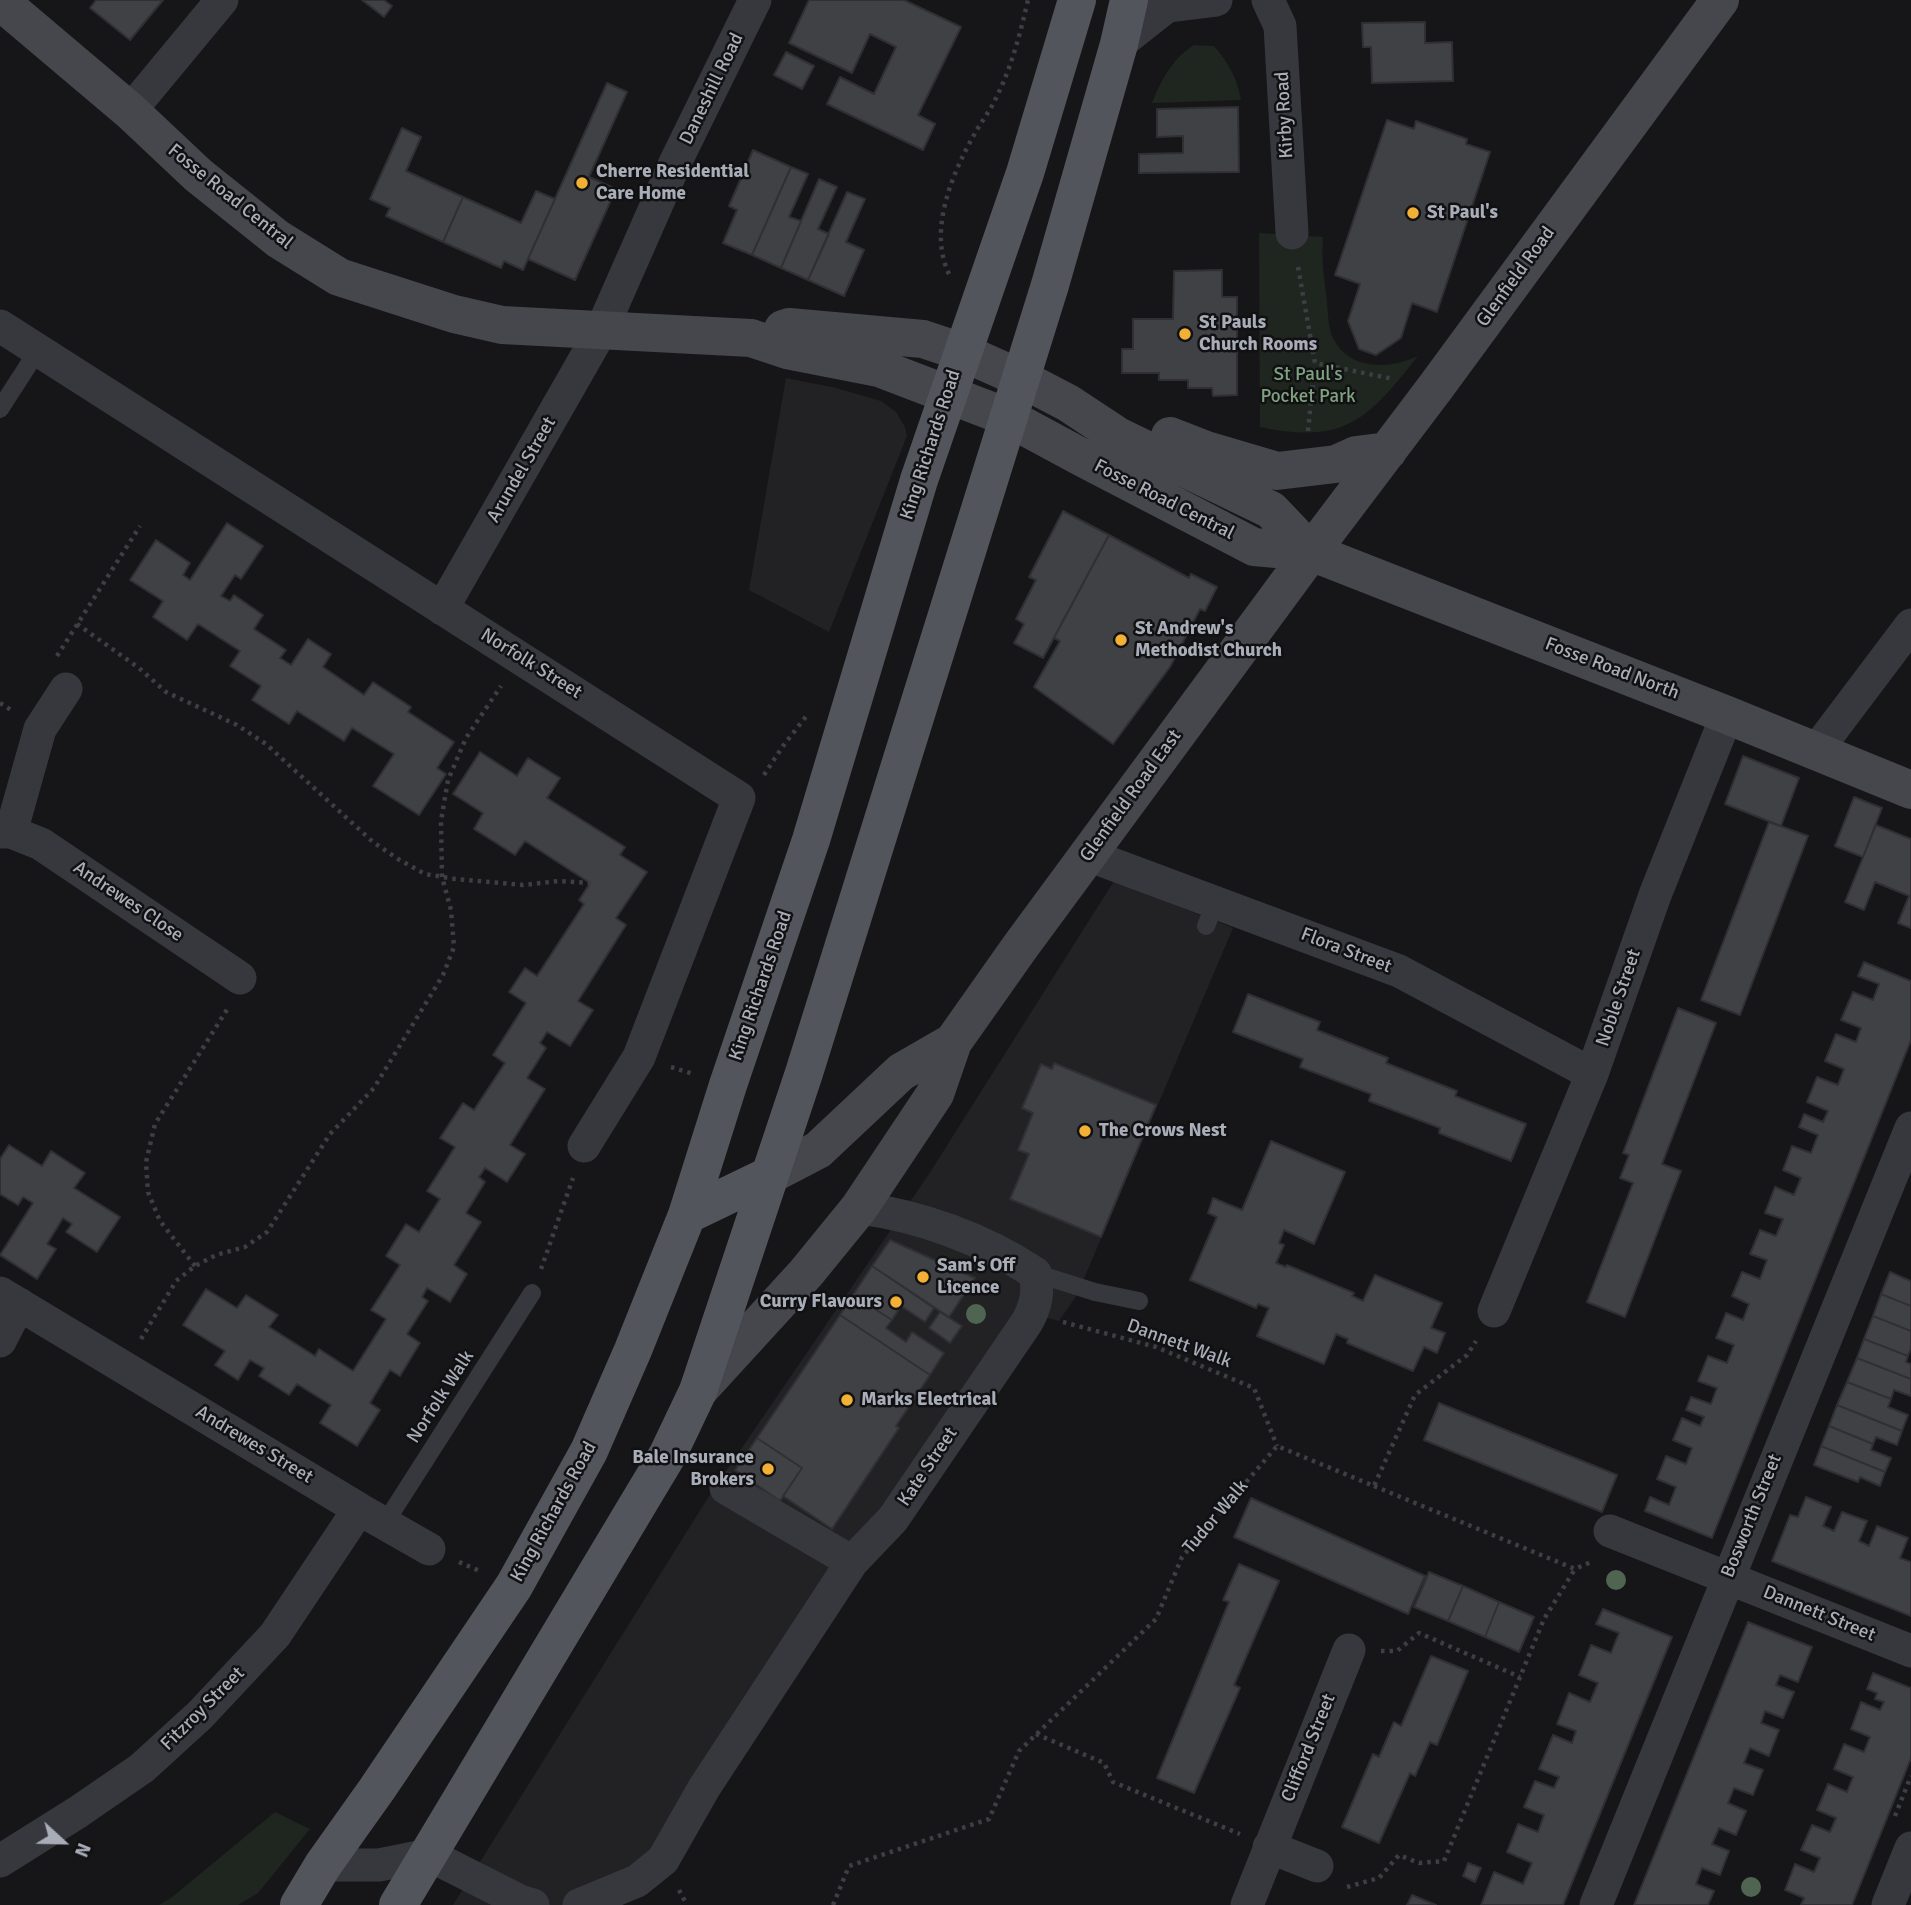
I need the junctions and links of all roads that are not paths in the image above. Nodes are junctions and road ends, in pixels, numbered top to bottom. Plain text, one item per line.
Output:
1 (222, 0) edge
2 (755, 0) edge
3 (1077, 0) edge
4 (1129, 0) edge
5 (1216, 0) edge
6 (1268, 0) edge
7 (1720, 0) edge
8 (0, 1) edge
9 (1119, 44) junction
10 (130, 111) junction
11 (1292, 233) road end
12 (0, 326) edge
13 (601, 331) junction
14 (751, 338) junction
15 (38, 350) junction
16 (962, 352) junction
17 (1020, 377) junction
18 (947, 395) junction
19 (1068, 404) junction
20 (0, 409) edge
21 (1007, 417) junction
22 (1388, 451) junction
23 (1311, 552) junction
24 (442, 609) junction
25 (1911, 625) edge
26 (66, 689) dead end
27 (1727, 715) junction
28 (1816, 751) junction
29 (1911, 790) edge
30 (6, 832) edge
31 (1088, 855) junction
32 (240, 978) road end
33 (953, 1042) junction
34 (1592, 1074) junction
35 (1910, 1132) edge
36 (584, 1146) road end
37 (770, 1175) junction
38 (859, 1208) junction
39 (687, 1215) junction
40 (1035, 1273) junction
41 (532, 1293) road end
42 (9, 1299) edge
43 (1139, 1301) dead end
44 (1494, 1311) road end
45 (0, 1341) edge
46 (698, 1391) junction
47 (726, 1488) dead end
48 (372, 1516) junction
49 (1610, 1531) road end
50 (429, 1549) road end
51 (852, 1562) junction
52 (1728, 1577) junction
53 (1349, 1650) road end
54 (1911, 1651) edge
55 (1269, 1847) junction
56 (1911, 1848) edge
57 (429, 1855) junction
58 (0, 1861) edge
59 (323, 1865) junction
60 (1317, 1866) dead end
61 (299, 1905) edge
62 (398, 1905) edge
63 (533, 1905) edge
64 (579, 1905) edge
65 (1247, 1905) edge
66 (1596, 1905) edge
67 (1888, 1905) edge

1 - 10 street
2 - 13 street, Daneshill Road
3 - 16 main road, King Richards Road
4 - 9 main road
5 - 9 street
6 - 11 street, Kirby Road
7 - 22 street, Glenfield Road
8 - 10 street, Fosse Road Central
9 - 17 main road
10 - 13 street, Fosse Road Central
12 - 15 street, Norfolk Street
13 - 14 street, Fosse Road Central
13 - 24 street, Arundel Street
14 - 16 street, Fosse Road Central
14 - 18 street, Fosse Road Central
15 - 20 lane
15 - 24 street, Norfolk Street
16 - 17 street, Fosse Road Central
16 - 18 main road, King Richards Road
17 - 19 street, Fosse Road Central
17 - 21 main road
18 - 21 street, Fosse Road Central
18 - 39 main road, King Richards Road
19 - 22 street, Fosse Road Central
19 - 23 street, Fosse Road Central
21 - 23 street, Fosse Road Central
21 - 37 main road
22 - 23 street, Glenfield Road
23 - 27 street, Fosse Road North
23 - 31 street, Glenfield Road East
24 - 36 street, Norfolk Street
25 - 28 street
26 - 30 street, Andrewes Close
27 - 28 street, Fosse Road North
27 - 34 street, Noble Street
28 - 29 street, Fosse Road North
30 - 32 street, Andrewes Close
31 - 33 street, Glenfield Road East
31 - 34 street, Flora Street
33 - 37 street, Glenfield Road East
33 - 38 street, Glenfield Road East
34 - 44 street, Noble Street
35 - 52 street, Bosworth Street
37 - 39 main road
37 - 46 main road
38 - 40 street
38 - 46 street, Glenfield Road East
39 - 59 main road, King Richards Road
40 - 43 lane
40 - 51 street, Kate Street
41 - 48 lane, Norfolk Walk
42 - 45 street
42 - 48 street, Andrewes Street
46 - 57 main road
47 - 51 street
48 - 50 street, Andrewes Street
48 - 58 street, Fitzroy Street
49 - 52 street, Dannett Street
51 - 64 street, Kate Street
52 - 54 street, Dannett Street
52 - 66 street, Bosworth Street
53 - 55 street, Clifford Street
55 - 60 street
55 - 65 street, Clifford Street
56 - 67 street
57 - 59 street
57 - 62 main road
57 - 63 street
59 - 61 main road, King Richards Road

